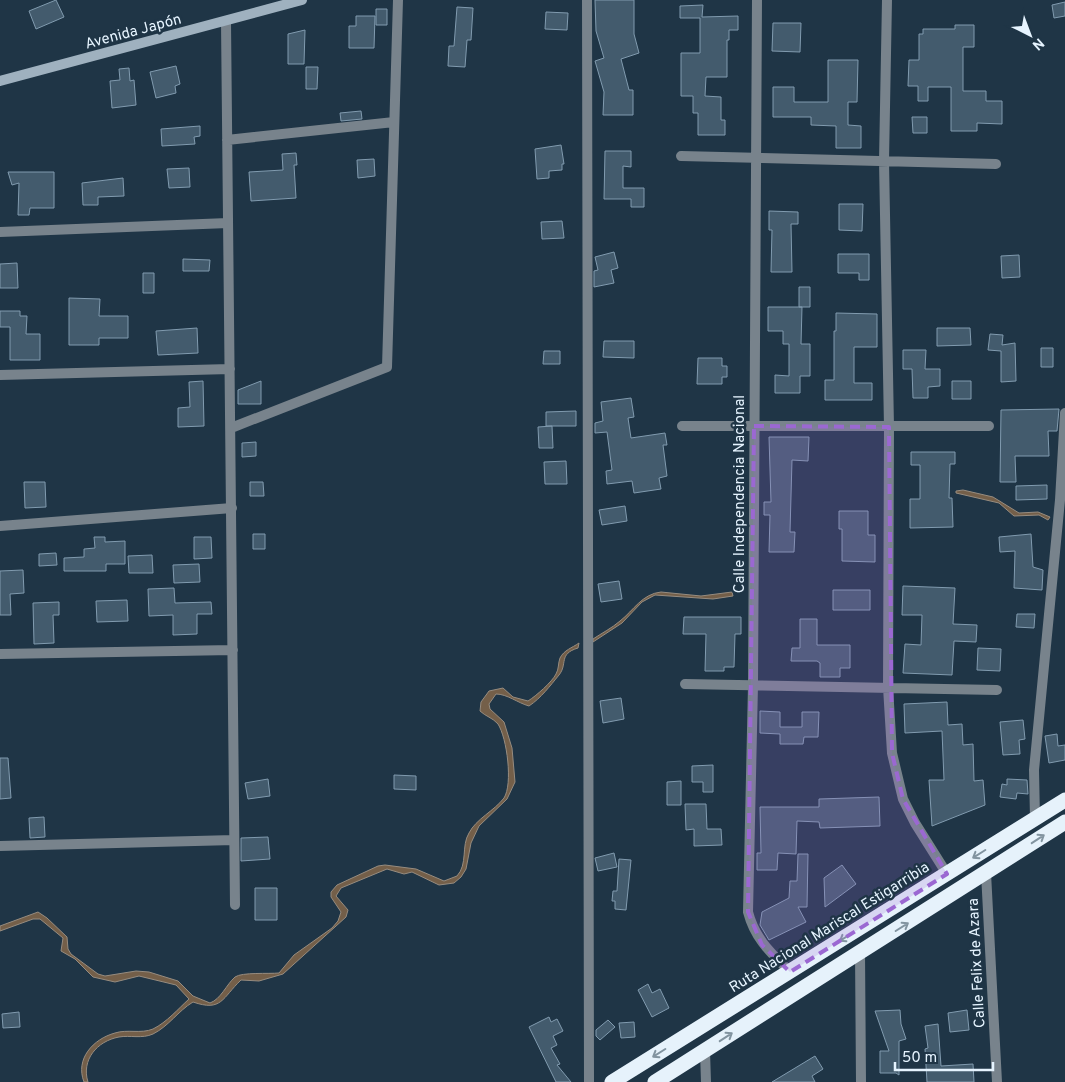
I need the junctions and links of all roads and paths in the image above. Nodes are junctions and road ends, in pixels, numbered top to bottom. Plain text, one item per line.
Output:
1 (302, 0) edge
2 (398, 0) edge
3 (587, 0) edge
4 (757, 0) edge
5 (887, 0) edge
6 (226, 22) junction
7 (0, 81) edge
8 (394, 122) junction
9 (227, 140) junction
10 (681, 156) dead end
11 (754, 158) junction
12 (884, 161) junction
13 (996, 164) dead end
14 (228, 223) junction
15 (0, 232) edge
16 (230, 370) junction
17 (0, 375) edge
18 (1065, 413) edge
19 (682, 426) dead end
20 (754, 426) junction
21 (989, 426) dead end
22 (888, 427) junction
23 (231, 428) junction
24 (232, 508) junction
25 (0, 526) edge
26 (233, 650) junction
27 (0, 654) edge
28 (684, 684) dead end
29 (753, 685) junction
30 (888, 687) junction
31 (997, 690) dead end
32 (1065, 800) edge
33 (1035, 819) junction
34 (1065, 822) edge
35 (234, 840) junction
36 (0, 846) edge
37 (986, 873) junction
38 (947, 874) junction
39 (234, 905) dead end
40 (860, 952) junction
41 (790, 972) junction
42 (704, 1051) junction
43 (589, 1082) edge
44 (612, 1082) edge
45 (655, 1082) edge
46 (706, 1082) edge
47 (861, 1082) edge
48 (997, 1082) edge

1 - 6 street, Avenida Japón
2 - 8 street
3 - 43 street
4 - 11 street, Calle Independencia Nacional
5 - 12 street
6 - 7 street, Avenida Japón
6 - 9 street
8 - 9 street
8 - 23 street
9 - 14 street
10 - 11 street
11 - 12 street
11 - 20 street, Calle Independencia Nacional
12 - 13 street
12 - 22 street
14 - 15 street
14 - 16 street
16 - 17 street
16 - 23 street
18 - 33 street
19 - 20 street
20 - 22 street
20 - 29 street, Calle Independencia Nacional
21 - 22 street
22 - 30 street
23 - 24 street
24 - 25 street
24 - 26 street
26 - 27 street
26 - 35 street
28 - 29 street
29 - 30 street
29 - 41 street, Calle Independencia Nacional
30 - 31 street
30 - 38 street
32 - 33 highway, Ruta Nacional Mariscal Estigarribia
33 -> 38 highway, Ruta Nacional Mariscal Estigarribia
37 -> 34 highway
35 - 36 street
35 - 39 street
40 -> 37 highway
37 - 48 street, Calle Felix de Azara
38 -> 41 highway, Ruta Nacional Mariscal Estigarribia
42 -> 40 highway
40 - 47 street
41 -> 44 highway, Ruta Nacional Mariscal Estigarribia
42 - 45 highway
42 - 46 street

